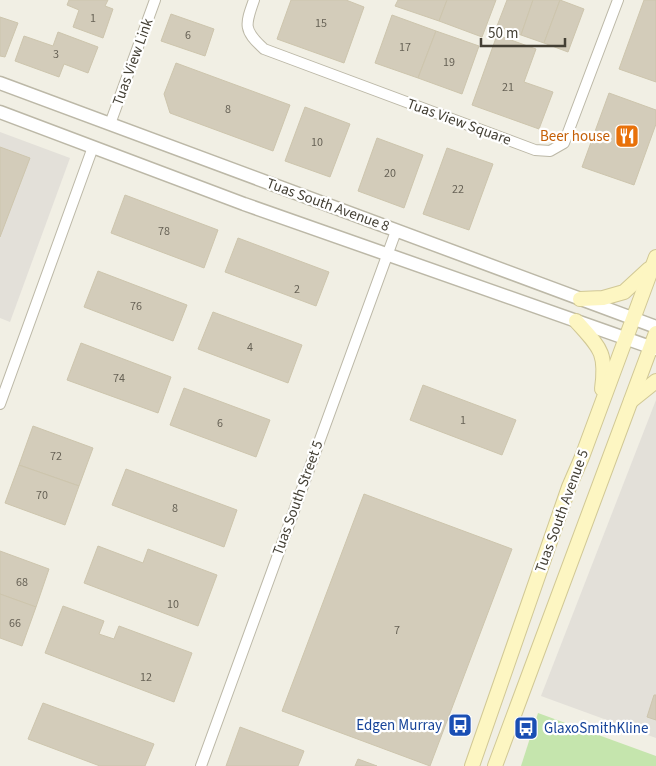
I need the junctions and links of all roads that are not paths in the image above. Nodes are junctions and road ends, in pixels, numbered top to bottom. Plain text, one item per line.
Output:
1 (155, 0) edge
2 (254, 0) edge
3 (618, 0) edge
4 (0, 83) edge
5 (0, 112) edge
6 (110, 124) junction
7 (93, 147) junction
8 (396, 231) junction
9 (388, 254) junction
10 (655, 261) edge
11 (580, 299) junction
12 (632, 319) junction
13 (576, 321) junction
14 (656, 327) edge
15 (656, 333) edge
16 (626, 338) junction
17 (653, 348) edge
18 (656, 381) edge
19 (629, 402) junction
20 (0, 404) edge
21 (600, 405) junction
22 (200, 766) edge
23 (472, 766) edge
24 (494, 766) edge

1 - 6 street, Tuas View Link
2 - 3 street, Tuas View Square
4 - 6 street, Tuas South Avenue 8
5 - 7 street, Tuas South Avenue 8
6 - 8 street, Tuas South Avenue 8
7 - 9 street, Tuas South Avenue 8
7 - 20 street
8 - 9 street, Tuas South Street 5
8 - 11 street, Tuas South Avenue 8
9 - 13 street, Tuas South Avenue 8
9 - 22 street, Tuas South Street 5
10 - 11 main road
10 - 12 main road, Tuas South Avenue 5
11 - 12 street, Tuas South Avenue 8
12 - 14 street, Tuas South Avenue 8
12 - 16 main road, Tuas South Avenue 5
13 - 16 street, Tuas South Avenue 8
13 - 21 main road
15 - 17 main road, Tuas South Avenue 5
16 - 17 street, Tuas South Avenue 8
16 - 21 main road, Tuas South Avenue 5
17 - 19 main road, Tuas South Avenue 5
18 - 19 main road
19 - 24 main road, Tuas South Avenue 5
21 - 23 main road, Tuas South Avenue 5

